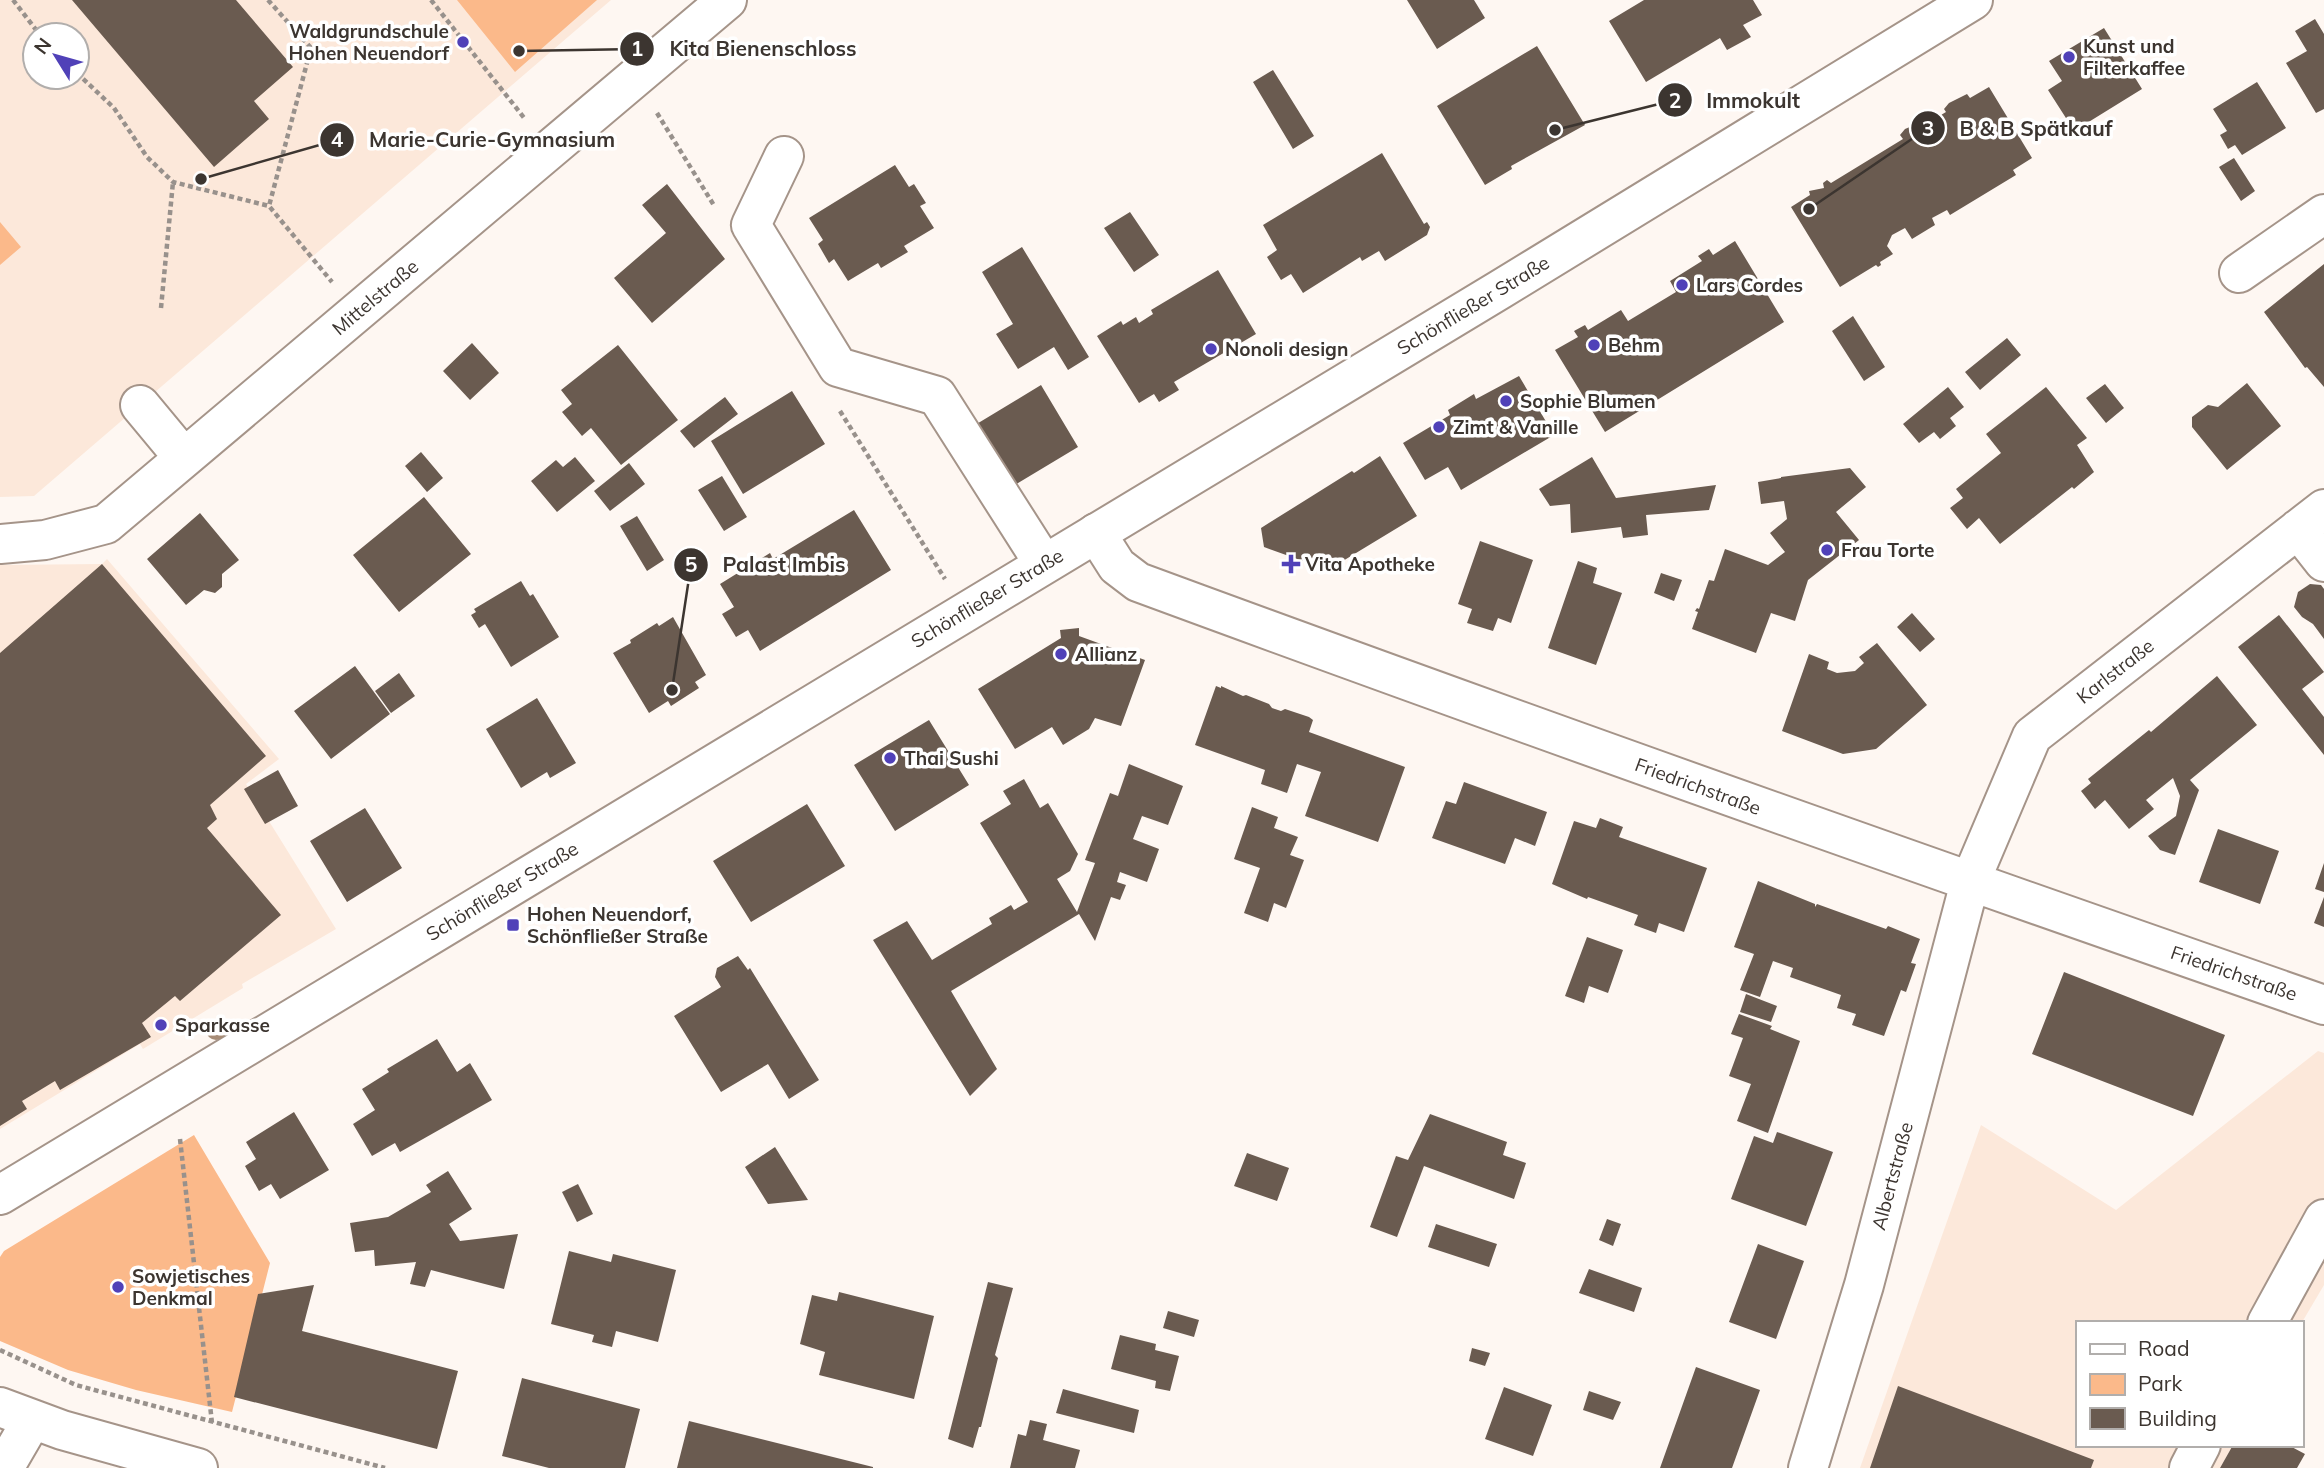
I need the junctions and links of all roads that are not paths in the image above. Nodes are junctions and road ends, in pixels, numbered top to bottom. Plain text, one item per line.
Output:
1 (727, 0) edge
2 (1973, 0) edge
3 (785, 156) dead end
4 (2324, 214) edge
5 (2239, 274) dead end
6 (140, 404) dead end
7 (184, 458) junction
8 (2311, 519) edge
9 (1096, 533) junction
10 (0, 544) edge
11 (2324, 562) edge
12 (1044, 564) junction
13 (1970, 883) junction
14 (2324, 1005) edge
15 (0, 1195) edge
16 (2324, 1219) edge
17 (2268, 1321) edge
18 (16, 1414) edge
19 (4, 1468) edge
20 (198, 1468) edge
21 (1808, 1468) edge

1 - 7 street, Mittelstraße
2 - 9 street, Schönfließer Straße
3 - 12 street
4 - 5 street
6 - 7 street
7 - 10 street, Mittelstraße
8 - 11 street
8 - 13 street, Karlstraße
9 - 12 street, Schönfließer Straße
9 - 13 street, Friedrichstraße
12 - 15 street, Schönfließer Straße
13 - 14 street, Friedrichstraße
13 - 21 street, Albertstraße
16 - 17 street
18 - 19 street
18 - 20 street

